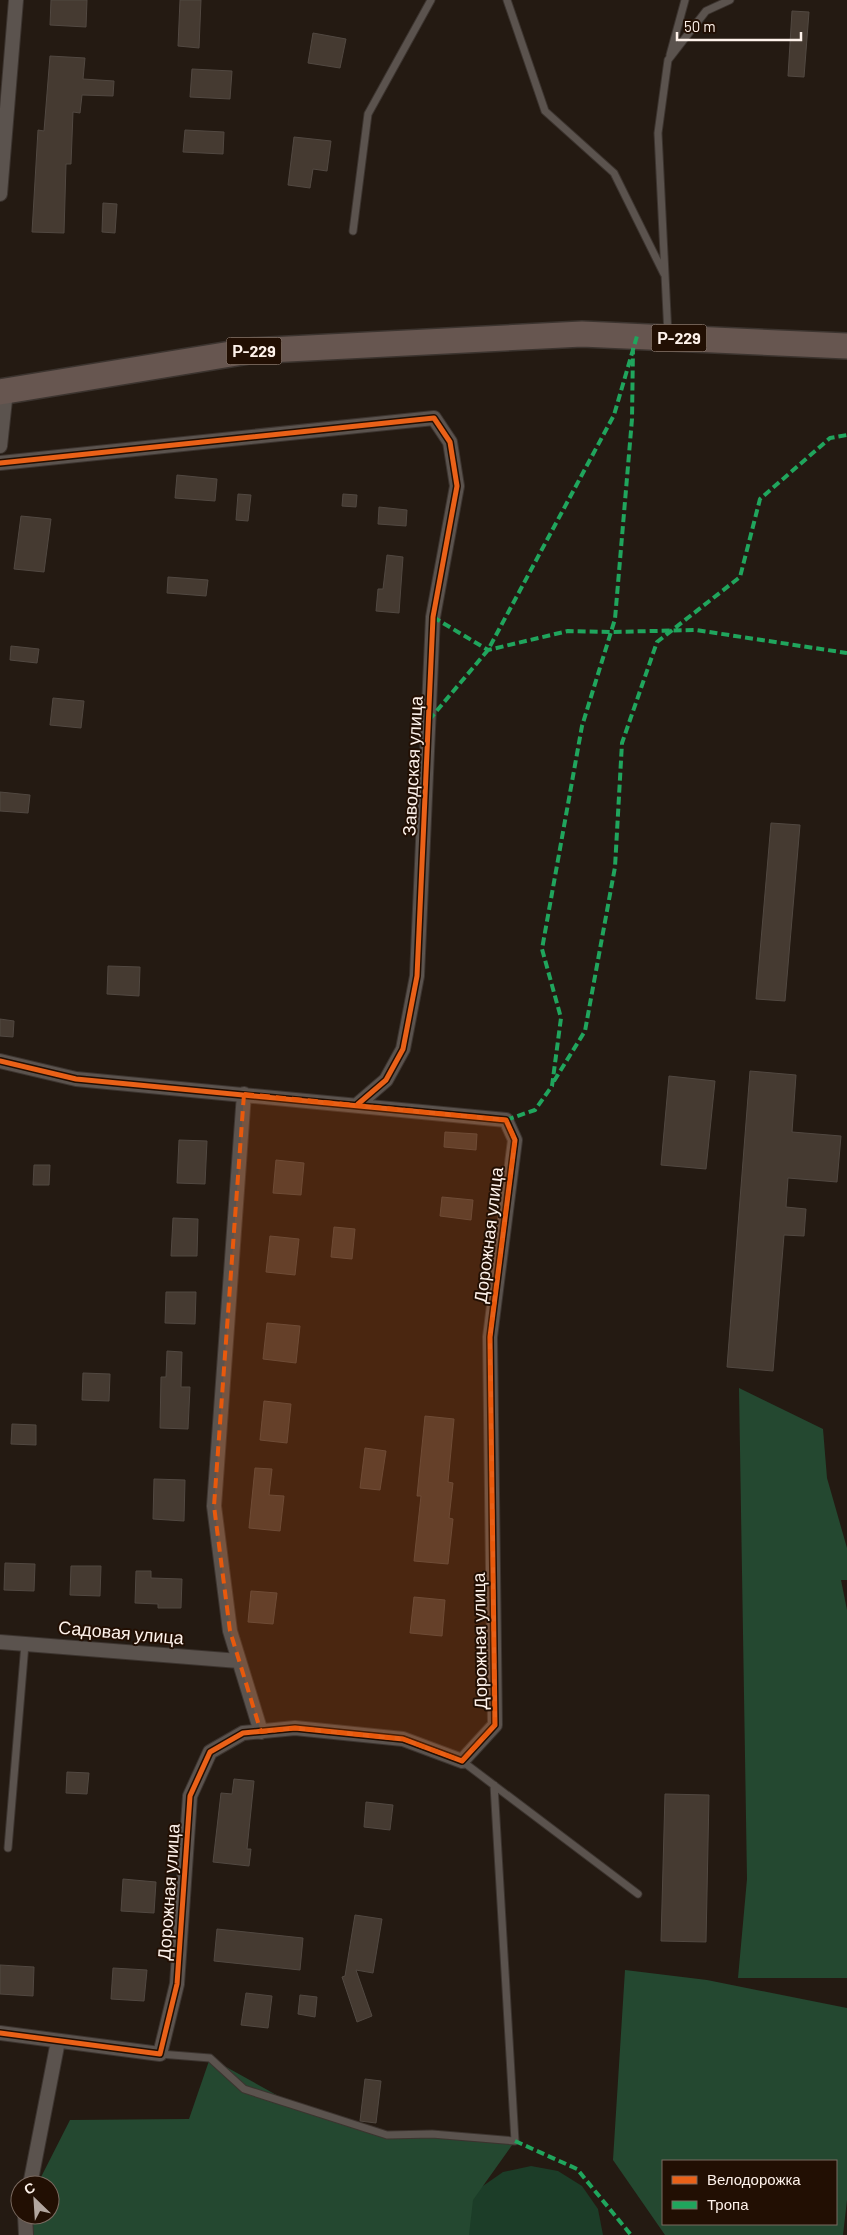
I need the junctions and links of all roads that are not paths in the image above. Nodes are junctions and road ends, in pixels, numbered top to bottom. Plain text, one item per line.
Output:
1 (16, 0) edge
2 (431, 0) edge
3 (508, 0) edge
4 (685, 0) edge
5 (730, 0) edge
6 (668, 60) junction
7 (0, 194) edge
8 (353, 231) dead end
9 (665, 277) junction
10 (668, 338) junction
11 (847, 346) edge
12 (3, 391) edge
13 (0, 446) edge
14 (0, 463) edge
15 (0, 1060) edge
16 (244, 1094) junction
17 (358, 1104) junction
18 (0, 1642) edge
19 (25, 1644) junction
20 (239, 1661) junction
21 (261, 1732) junction
22 (462, 1761) junction
23 (494, 1785) junction
24 (8, 1848) dead end
25 (638, 1894) dead end
26 (0, 2033) edge
27 (58, 2041) junction
28 (160, 2054) junction
29 (32, 2175) edge

1 - 7 street
2 - 8 lane
3 - 9 lane
4 - 6 lane
5 - 6 lane
6 - 9 lane
9 - 10 lane
10 - 11 highway, Р-229
10 - 12 highway, Р-229
12 - 13 street
14 - 17 street, Заводская улица
15 - 16 street
16 - 17 street
16 - 20 street
17 - 22 street, Дорожная улица
18 - 19 street, Садовая улица
19 - 20 street, Садовая улица
19 - 24 lane
20 - 21 street
21 - 22 street, Дорожная улица
21 - 28 street, Дорожная улица
22 - 23 lane
23 - 25 lane
23 - 28 lane
26 - 27 street
27 - 28 street
27 - 29 street

